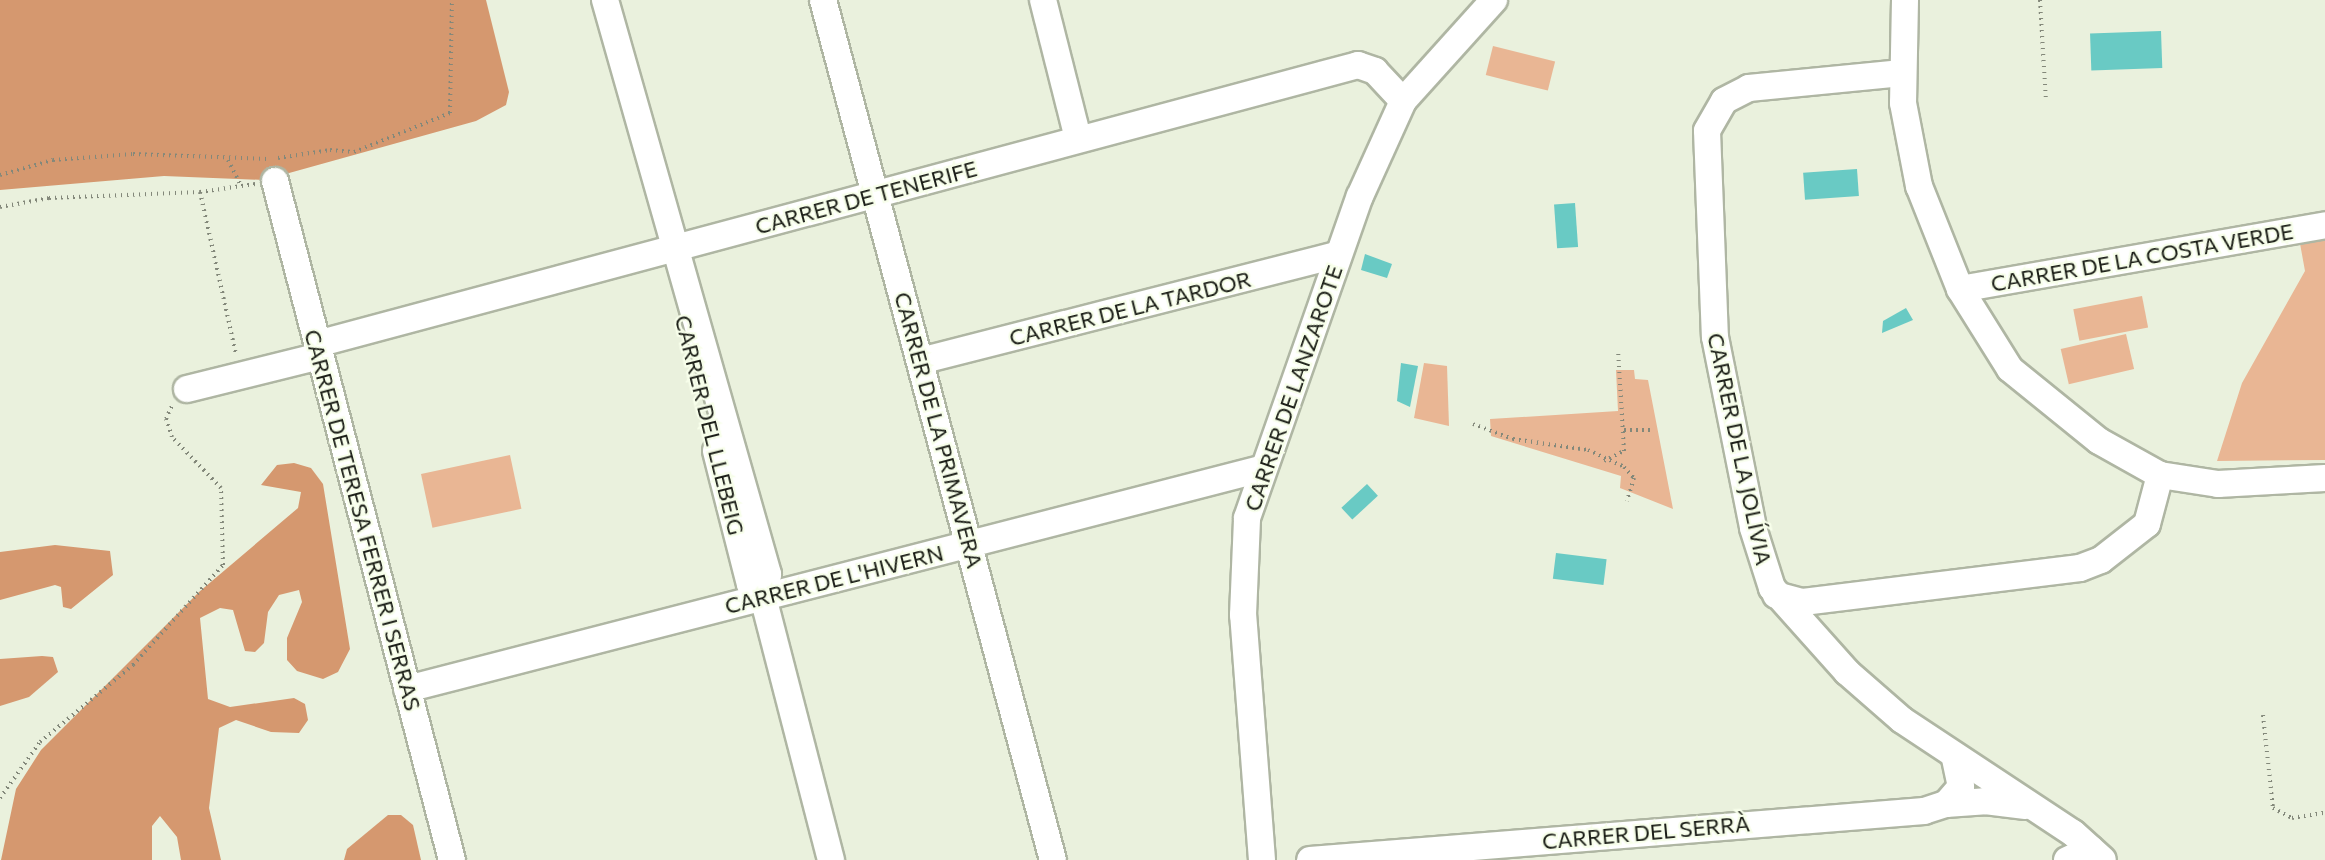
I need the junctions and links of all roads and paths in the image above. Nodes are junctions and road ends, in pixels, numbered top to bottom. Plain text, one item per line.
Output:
1 (452, 0) edge
2 (605, 0) edge
3 (823, 0) edge
4 (1043, 0) edge
5 (1494, 0) edge
6 (1905, 0) edge
7 (2040, 0) edge
8 (1902, 73) junction
9 (2046, 100) dead end
10 (1403, 101) junction
11 (1078, 138) junction
12 (228, 160) junction
13 (0, 175) edge
14 (275, 181) joint
15 (241, 186) junction
16 (200, 192) junction
17 (876, 196) junction
18 (0, 207) edge
19 (2325, 225) edge
20 (673, 248) junction
21 (1339, 254) junction
22 (1960, 289) junction
23 (1618, 349) dead end
24 (318, 350) junction
25 (920, 361) junction
26 (240, 376) junction
27 (187, 389) joint
28 (1473, 424) dead end
29 (1624, 430) junction
30 (1653, 430) dead end
31 (1603, 461) junction
32 (1261, 469) junction
33 (2160, 475) junction
34 (2325, 477) edge
35 (1627, 501) dead end
36 (969, 545) junction
37 (1776, 595) junction
38 (764, 597) junction
39 (1826, 600) junction
40 (1812, 639) junction
41 (407, 689) junction
42 (2262, 715) dead end
43 (1955, 758) junction
44 (0, 798) edge
45 (1946, 804) junction
46 (2034, 806) junction
47 (2325, 813) edge
48 (2097, 854) edge
49 (452, 860) edge
50 (831, 860) edge
51 (1053, 860) edge
52 (1262, 860) edge
53 (1310, 860) edge
54 (2067, 860) edge

1 - 12 path
2 - 20 street, CARRER DEL LLEBEIG
3 - 17 street, CARRER DE LA PRIMAVERA
4 - 11 street
5 - 10 street, CARRER DE LANZAROTE
6 - 8 street
7 - 9 path
8 - 22 street
8 - 37 street, CARRER DE LA JOLÍVIA
10 - 11 street, CARRER DE TENERIFE
10 - 21 street, CARRER DE LANZAROTE
11 - 17 street, CARRER DE TENERIFE
12 - 13 path
12 - 15 path
14 - 15 path
14 - 24 street, CARRER DE TERESA FERRER I SERRAS
15 - 16 path
16 - 18 path
16 - 26 path
17 - 20 street, CARRER DE TENERIFE
17 - 25 street, CARRER DE LA PRIMAVERA
19 - 22 street, CARRER DE LA COSTA VERDE
20 - 24 street, CARRER DE TENERIFE
20 - 38 street, CARRER DEL LLEBEIG
21 - 25 street, CARRER DE LA TARDOR
21 - 32 street, CARRER DE LANZAROTE
22 - 33 street
23 - 29 path
24 - 26 street, CARRER DE TENERIFE
24 - 41 street, CARRER DE TERESA FERRER I SERRAS
25 - 36 street, CARRER DE LA PRIMAVERA
26 - 27 street, CARRER DE TENERIFE
27 - 44 path
28 - 31 path
29 - 30 path
29 - 31 path
31 - 35 path
32 - 36 street, CARRER DE L'HIVERN
32 - 52 street, CARRER DE LANZAROTE
33 - 34 street
33 - 39 street
36 - 38 street, CARRER DE L'HIVERN
36 - 51 street, CARRER DE LA PRIMAVERA
37 - 39 street
37 - 40 street, CARRER DE LA JOLÍVIA
38 - 41 street, CARRER DE L'HIVERN
38 - 50 street, CARRER DEL LLEBEIG
39 - 40 street
40 - 43 street, CARRER DE LA JOLÍVIA
41 - 49 street, CARRER DE TERESA FERRER I SERRAS
42 - 47 path
43 - 45 street
43 - 46 street, CARRER DE LA JOLÍVIA
45 - 46 street, CARRER DEL SERRÀ
45 - 53 street, CARRER DEL SERRÀ
46 - 48 street, CARRER DE LA JOLÍVIA
48 - 54 street

